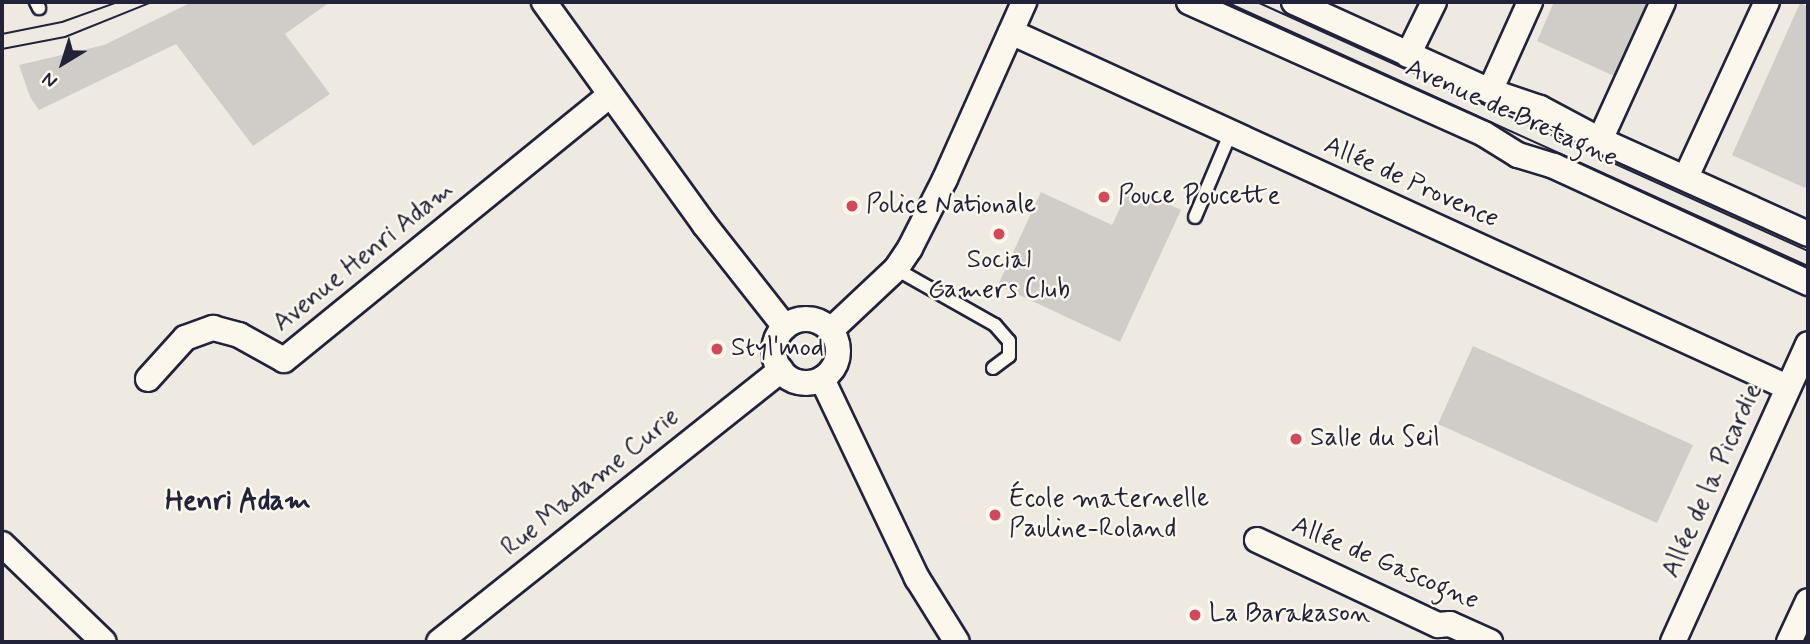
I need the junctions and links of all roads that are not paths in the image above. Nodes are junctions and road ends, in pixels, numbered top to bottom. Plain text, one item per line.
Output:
1 (544, 2) edge
2 (1024, 2) edge
3 (1189, 2) edge
4 (1294, 2) edge
5 (1434, 2) edge
6 (1530, 2) edge
7 (1663, 2) edge
8 (1767, 2) edge
9 (1011, 32) junction
10 (1408, 55) junction
11 (1490, 92) junction
12 (609, 96) junction
13 (1230, 134) junction
14 (1600, 140) junction
15 (1686, 177) junction
16 (1195, 217) dead end
17 (1808, 234) edge
18 (896, 269) junction
19 (1808, 283) edge
20 (785, 327) junction
21 (831, 330) junction
22 (1808, 344) edge
23 (993, 368) dead end
24 (781, 370) junction
25 (148, 379) dead end
26 (822, 379) junction
27 (1787, 387) junction
28 (1256, 540) dead end
29 (2, 544) edge
30 (1807, 606) edge
31 (1432, 634) edge
32 (104, 642) edge
33 (439, 642) edge
34 (957, 642) edge
35 (1490, 642) edge
36 (1673, 642) edge
37 (1789, 642) edge

1 - 12 street
2 - 9 street
3 - 19 street, Avenue de Bretagne
4 - 10 street, Avenue de Bretagne
5 - 10 street
6 - 11 street
7 - 14 street
8 - 15 street
9 - 13 street, Allée de Provence
9 - 18 street
10 - 11 street, Avenue de Bretagne
11 - 14 street, Avenue de Bretagne
12 - 20 street
12 - 25 street, Avenue Henri Adam
13 - 16 lane
13 - 27 street, Allée de Provence
14 - 15 street, Avenue de Bretagne
15 - 17 street, Avenue de Bretagne
18 - 21 street
18 - 23 lane
20 - 21 street
20 - 24 street
21 - 26 street
22 - 27 street, Allée de la Picardie
24 - 26 street
24 - 33 street, Rue Madame Curie
26 - 34 street
27 - 36 street, Allée de la Picardie
28 - 31 street, Allée de Gascogne
29 - 32 street
30 - 37 street
31 - 35 street, Allée de Gascogne

